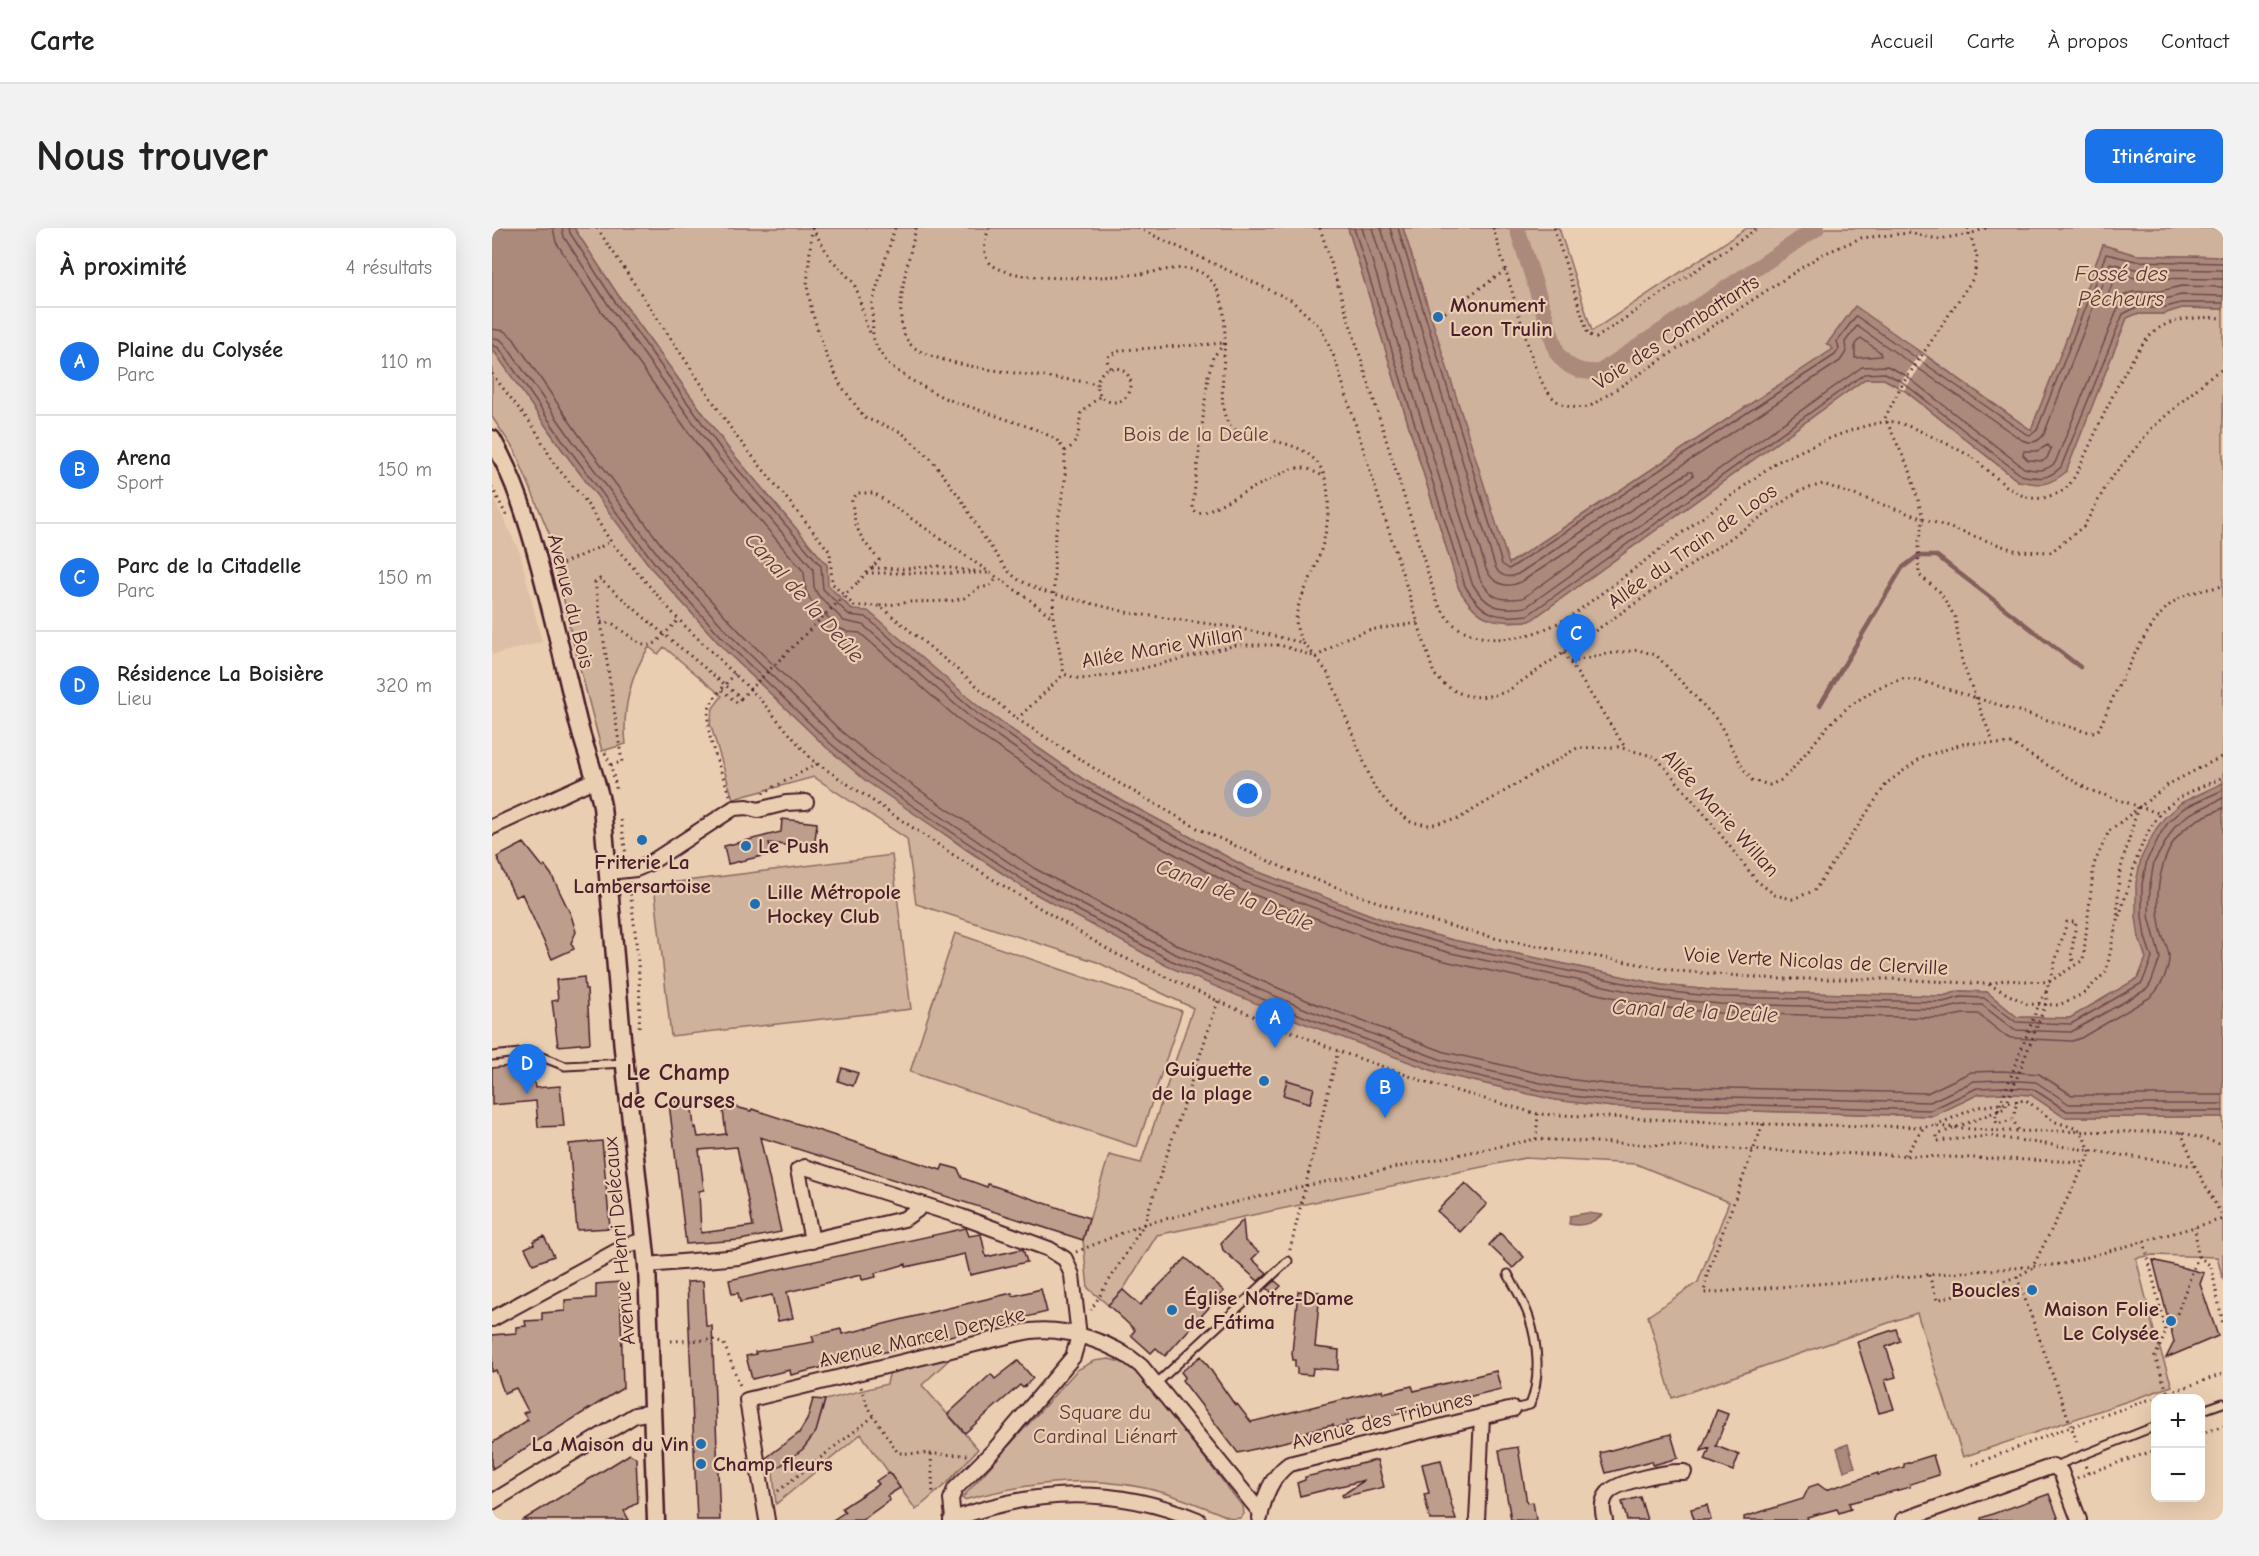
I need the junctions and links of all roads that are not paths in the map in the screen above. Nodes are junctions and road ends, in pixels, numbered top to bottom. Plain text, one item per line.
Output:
1 (492, 439) edge
2 (596, 779) junction
3 (806, 802) dead end
4 (492, 827) edge
5 (609, 872) junction
6 (492, 1056) edge
7 (625, 1064) junction
8 (920, 1204) junction
9 (644, 1240) junction
10 (813, 1241) junction
11 (1288, 1261) road end
12 (647, 1265) junction
13 (1508, 1274) dead end
14 (492, 1319) edge
15 (1079, 1336) junction
16 (1157, 1383) junction
17 (2223, 1403) edge
18 (1513, 1409) joint
19 (2205, 1409) edge
20 (654, 1412) junction
21 (1482, 1416) junction
22 (2151, 1428) edge
23 (2053, 1466) junction
24 (1684, 1472) dead end
25 (492, 1502) edge
26 (1260, 1516) edge
27 (656, 1520) edge
28 (767, 1520) edge
29 (952, 1520) edge
30 (1198, 1520) edge
31 (1477, 1520) edge
32 (1605, 1520) edge
33 (1904, 1520) edge
34 (2079, 1520) edge

1 - 2 street, Avenue du Bois
2 - 4 street
2 - 5 street, Avenue Henri Delécaux
3 - 5 street
5 - 7 street, Avenue Henri Delécaux
6 - 7 lane
7 - 9 street, Avenue Henri Delécaux
8 - 10 street
8 - 10 street
8 - 15 street
9 - 12 street, Avenue Henri Delécaux
9 - 14 street
10 - 12 street
11 - 16 lane
12 - 20 street, Avenue Henri Delécaux
13 - 18 lane
15 - 16 street, Avenue Marcel Derycke
15 - 28 street, Avenue Marcel Derycke
15 - 29 street
16 - 26 street, Avenue Marcel Derycke
17 - 19 lane
18 - 21 street, Avenue des Tribunes
20 - 25 street
20 - 27 street, Avenue Henri Delécaux
21 - 26 street, Avenue des Tribunes
21 - 31 street
22 - 23 lane
23 - 33 street
23 - 34 street
24 - 32 street
29 - 30 street

